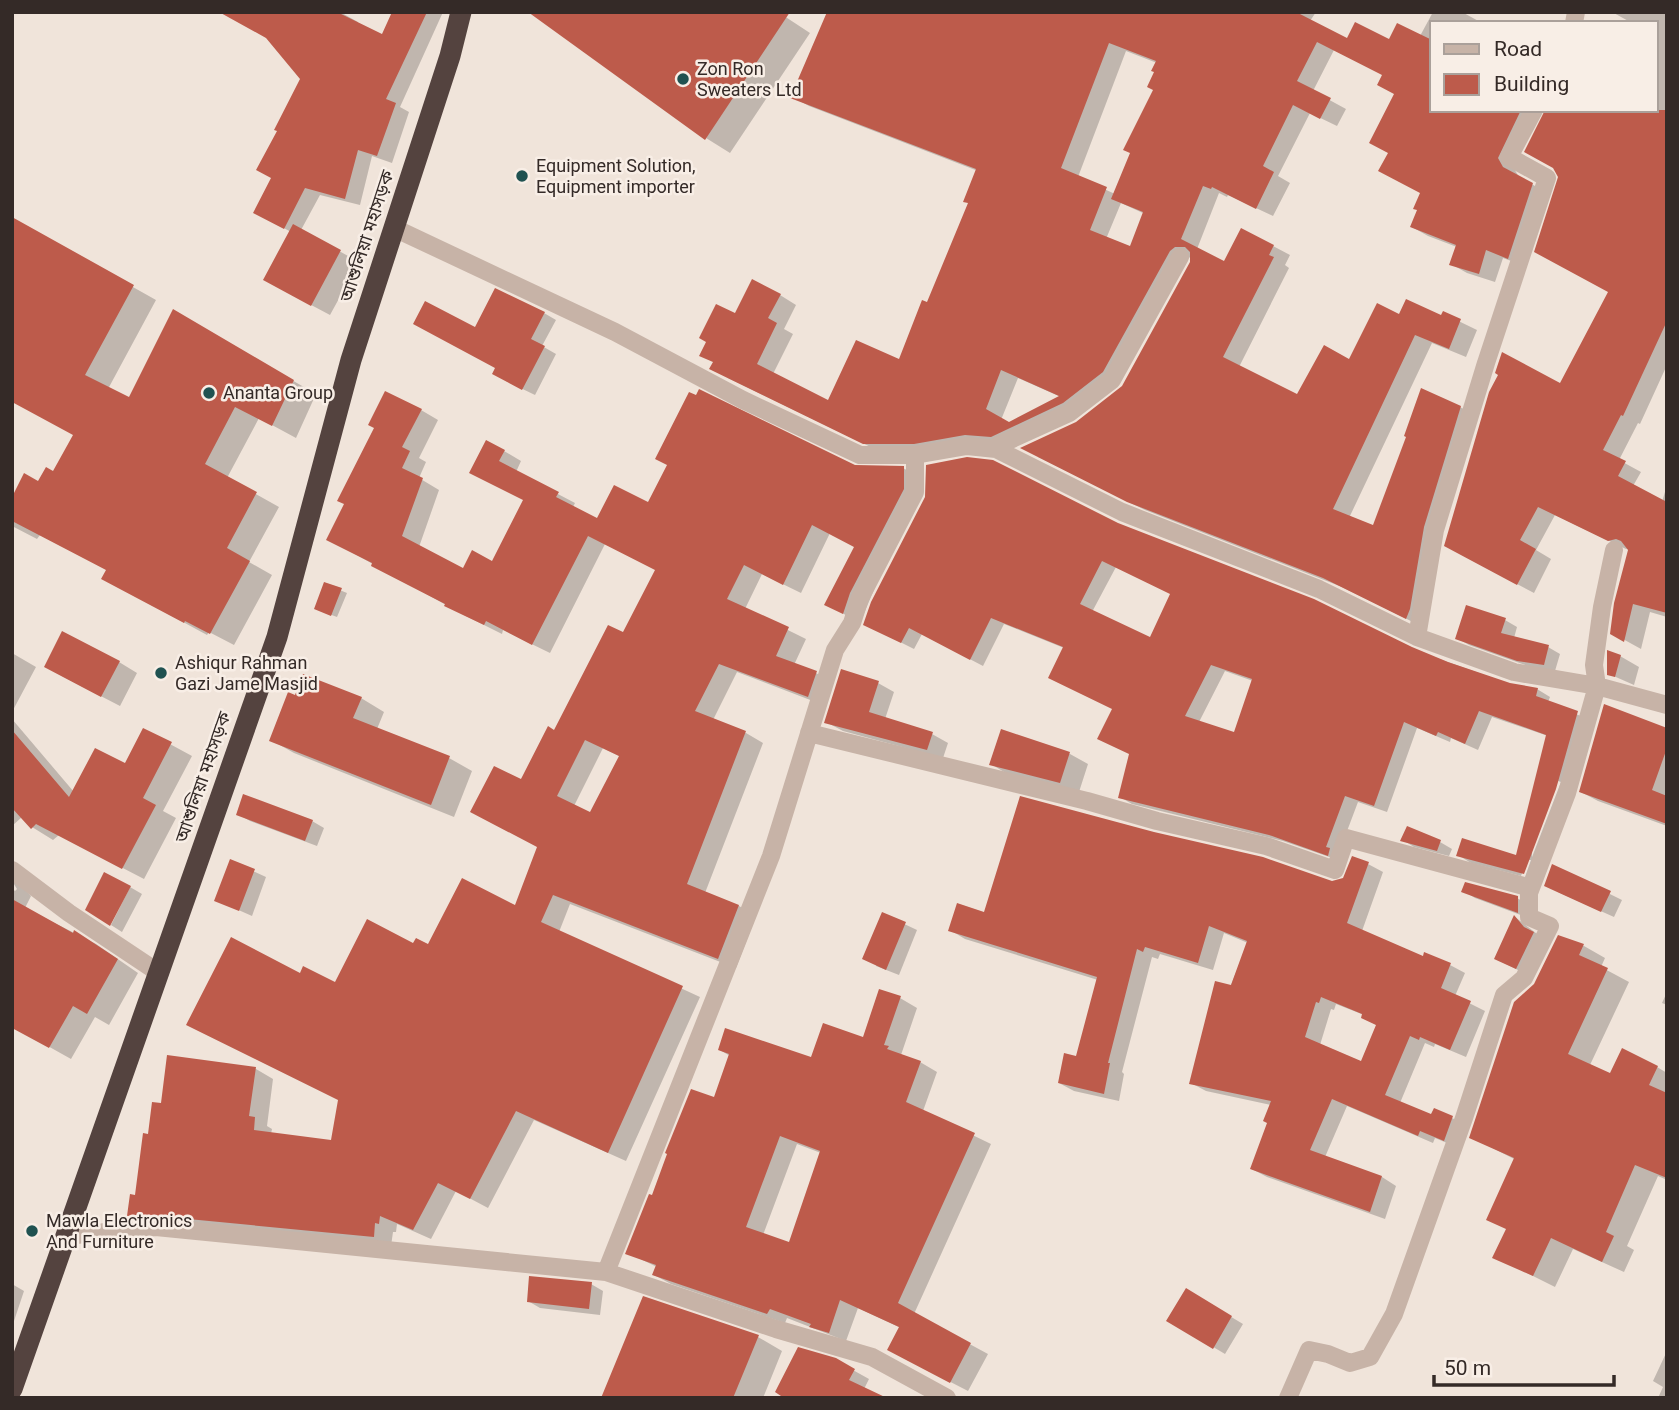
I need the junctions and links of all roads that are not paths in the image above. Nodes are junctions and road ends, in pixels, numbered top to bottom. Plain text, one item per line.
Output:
1 (461, 12) edge
2 (1533, 112) edge
3 (394, 228) junction
4 (1180, 257) dead end
5 (996, 449) junction
6 (915, 455) junction
7 (1614, 550) dead end
8 (1417, 637) junction
9 (1597, 686) junction
10 (1667, 705) edge
11 (809, 733) junction
12 (12, 870) edge
13 (1531, 888) junction
14 (159, 973) junction
15 (66, 1236) junction
16 (606, 1272) junction
17 (12, 1389) edge
18 (947, 1398) edge
19 (1287, 1398) edge

1 - 3 highway, আশুলিয়া মহাসড়ক
2 - 8 street
3 - 6 street
3 - 14 highway, আশুলিয়া মহাসড়ক
4 - 5 street
5 - 6 street
5 - 8 street
6 - 11 street
7 - 9 street
8 - 9 street
9 - 10 street
9 - 13 street
11 - 13 street
11 - 16 street
12 - 14 street
13 - 19 street
14 - 15 highway, আশুলিয়া মহাসড়ক
15 - 16 street
15 - 17 highway, আশুলিয়া মহাসড়ক
16 - 18 street

